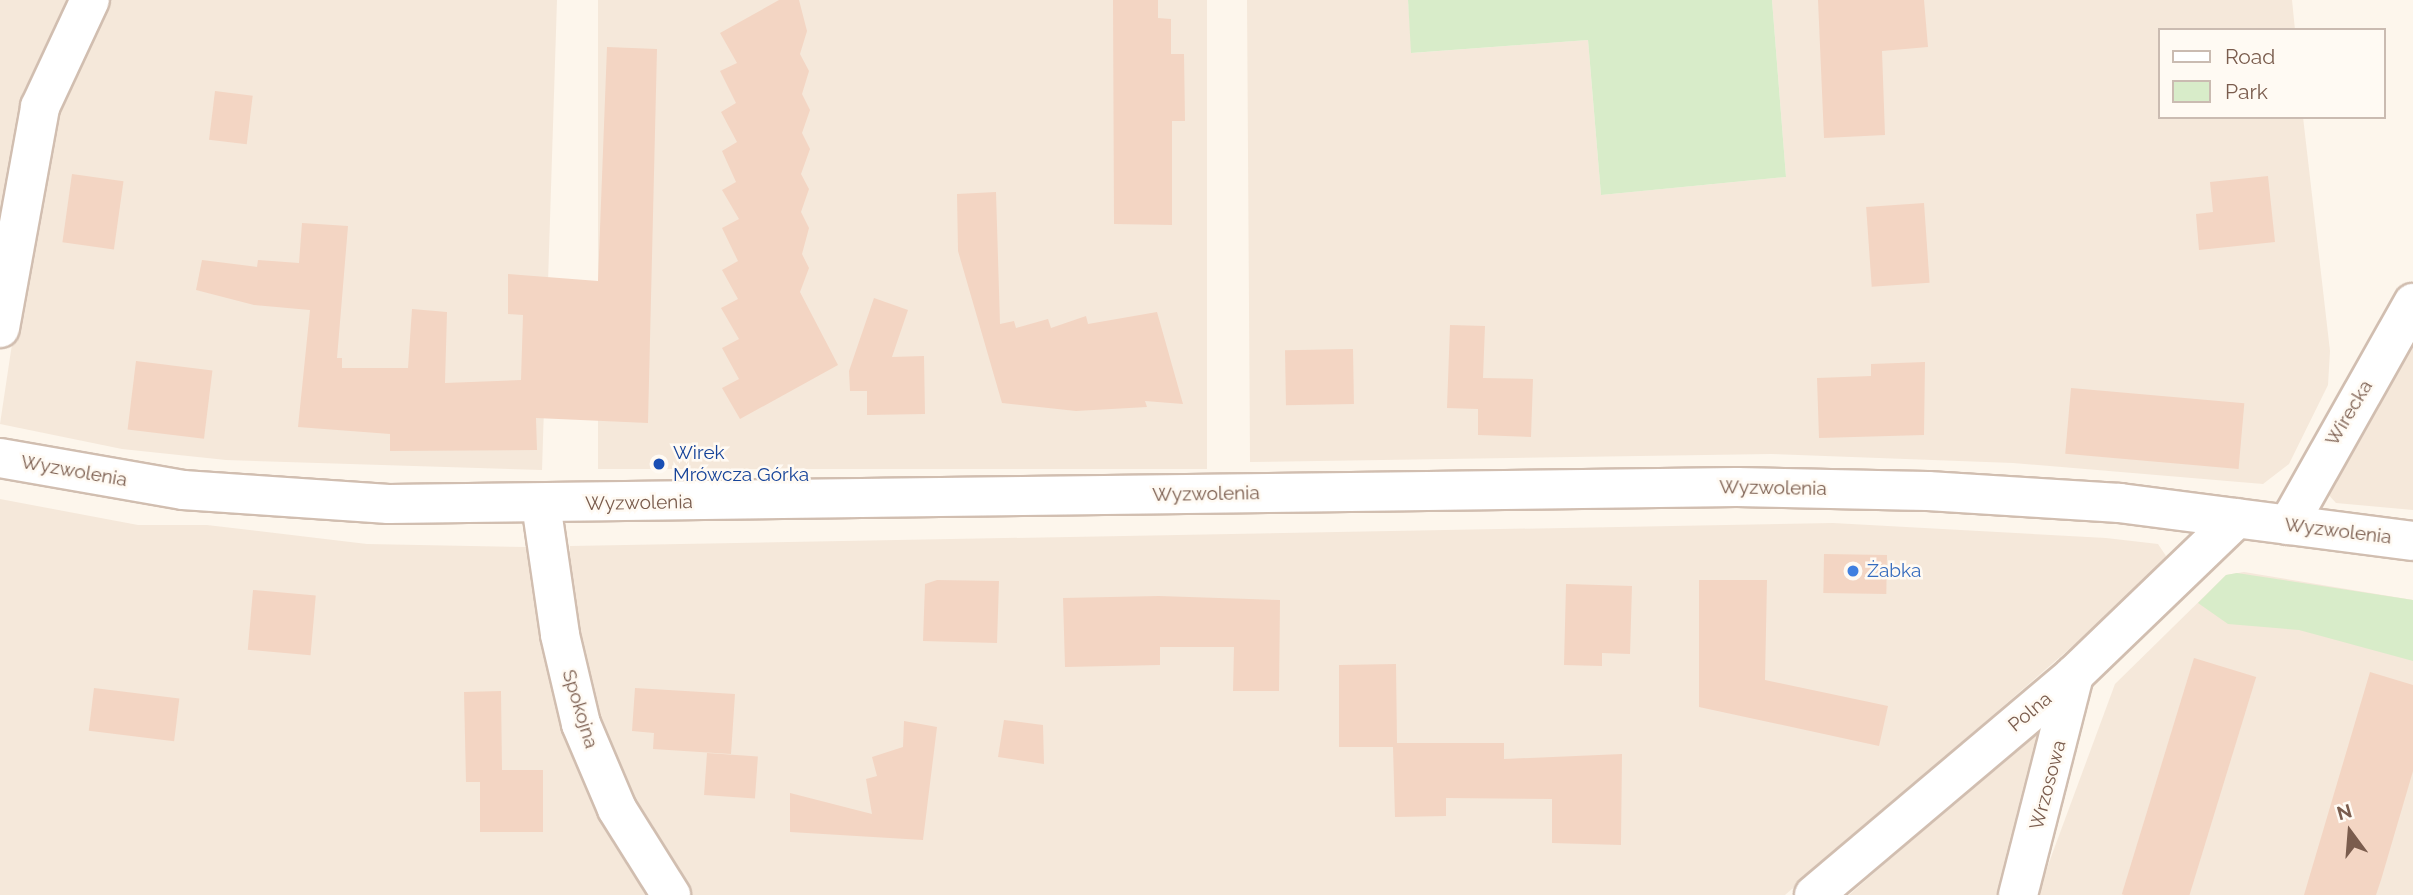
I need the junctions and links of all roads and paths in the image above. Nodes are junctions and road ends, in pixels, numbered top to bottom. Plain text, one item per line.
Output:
1 (90, 0) edge
2 (2413, 303) edge
3 (0, 328) edge
4 (0, 458) edge
5 (541, 504) junction
6 (2237, 518) junction
7 (2288, 525) junction
8 (2413, 541) edge
9 (2074, 675) junction
10 (671, 895) edge
11 (1814, 895) edge
12 (2018, 895) edge

1 - 3 street
2 - 7 street, Wirecka
4 - 5 street, Wyzwolenia
5 - 6 street, Wyzwolenia
5 - 10 street, Spokojna
6 - 7 street, Wyzwolenia
6 - 9 street, Polna
7 - 8 street, Wyzwolenia
9 - 11 street, Polna
9 - 12 street, Wrzosowa

